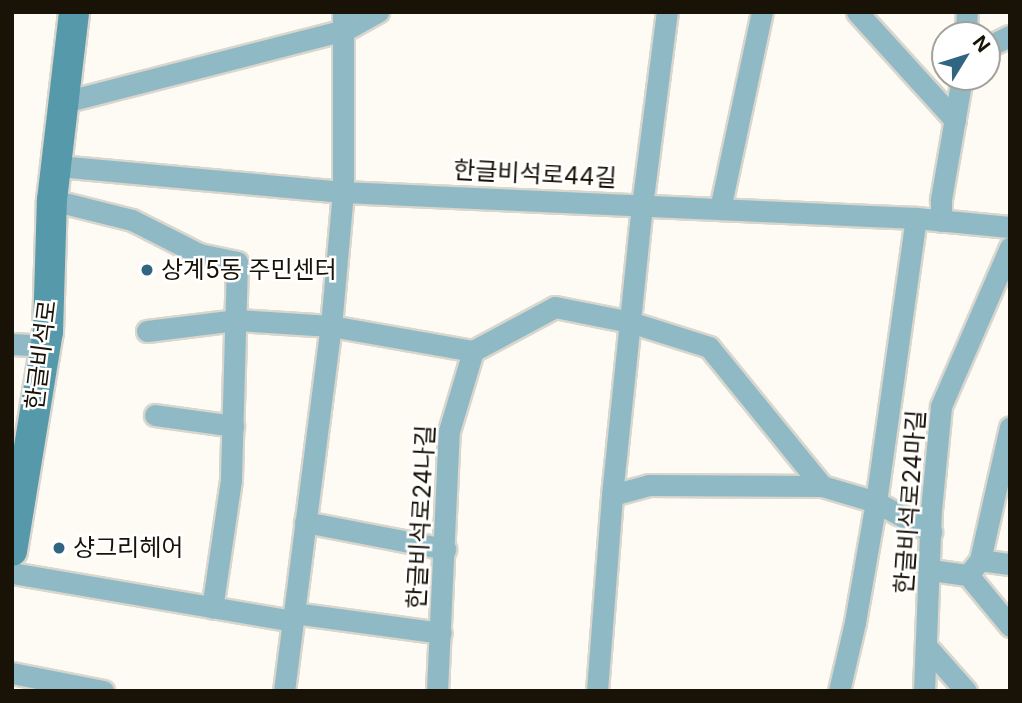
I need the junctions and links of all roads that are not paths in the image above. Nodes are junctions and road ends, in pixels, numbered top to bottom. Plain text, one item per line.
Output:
1 (74, 12) edge
2 (378, 12) edge
3 (667, 12) edge
4 (762, 12) edge
5 (857, 12) edge
6 (344, 21) edge
7 (960, 91) edge
8 (64, 102) junction
9 (955, 120) junction
10 (58, 166) junction
11 (343, 192) junction
12 (52, 200) junction
13 (642, 206) junction
14 (720, 209) junction
15 (916, 218) junction
16 (942, 220) junction
17 (1010, 228) edge
18 (1010, 247) edge
19 (237, 320) junction
20 (630, 321) junction
21 (331, 326) junction
22 (147, 331) dead end
23 (12, 344) edge
24 (46, 345) junction
25 (473, 351) junction
26 (155, 415) dead end
27 (233, 426) junction
28 (1010, 427) edge
29 (822, 486) junction
30 (612, 495) junction
31 (876, 502) junction
32 (305, 522) junction
33 (931, 532) junction
34 (445, 549) junction
35 (12, 551) edge
36 (1010, 564) edge
37 (974, 568) junction
38 (931, 570) junction
39 (12, 573) edge
40 (212, 607) junction
41 (293, 617) junction
42 (1010, 626) edge
43 (441, 633) junction
44 (927, 647) junction
45 (12, 673) edge
46 (598, 690) edge
47 (103, 691) edge
48 (284, 691) edge
49 (437, 691) edge
50 (839, 691) edge
51 (924, 691) edge
52 (966, 691) edge

1 - 8 main road, 한글비석로
2 - 6 street
3 - 13 street
4 - 14 street
5 - 9 street
6 - 8 street
6 - 11 street
7 - 9 street
8 - 10 main road, 한글비석로
9 - 16 street
10 - 11 street, 한글비석로44길
10 - 12 main road, 한글비석로
11 - 13 street, 한글비석로44길
11 - 21 street
12 - 19 street
12 - 24 main road, 한글비석로
13 - 14 street, 한글비석로44길
13 - 20 street
14 - 15 street, 한글비석로44길
15 - 16 street, 한글비석로44길
15 - 31 street
16 - 17 street, 한글비석로44길
18 - 33 street, 한글비석로24마길
19 - 21 street
19 - 22 street
19 - 27 street
20 - 25 street
20 - 29 street
20 - 30 street
21 - 25 street
21 - 32 street
23 - 24 street
24 - 35 main road, 한글비석로
25 - 34 street, 한글비석로24나길
26 - 27 street
27 - 40 street
28 - 37 street
29 - 30 street
29 - 31 street
30 - 46 street
31 - 33 street
31 - 50 street
32 - 34 street
32 - 41 street
33 - 38 street, 한글비석로24마길
34 - 43 street, 한글비석로24나길
36 - 37 street
37 - 38 street
37 - 42 street
38 - 44 street, 한글비석로24마길
39 - 40 street
40 - 41 street
41 - 43 street
41 - 48 street
43 - 49 street, 한글비석로24나길
44 - 51 street, 한글비석로24마길
44 - 52 street
45 - 47 street

